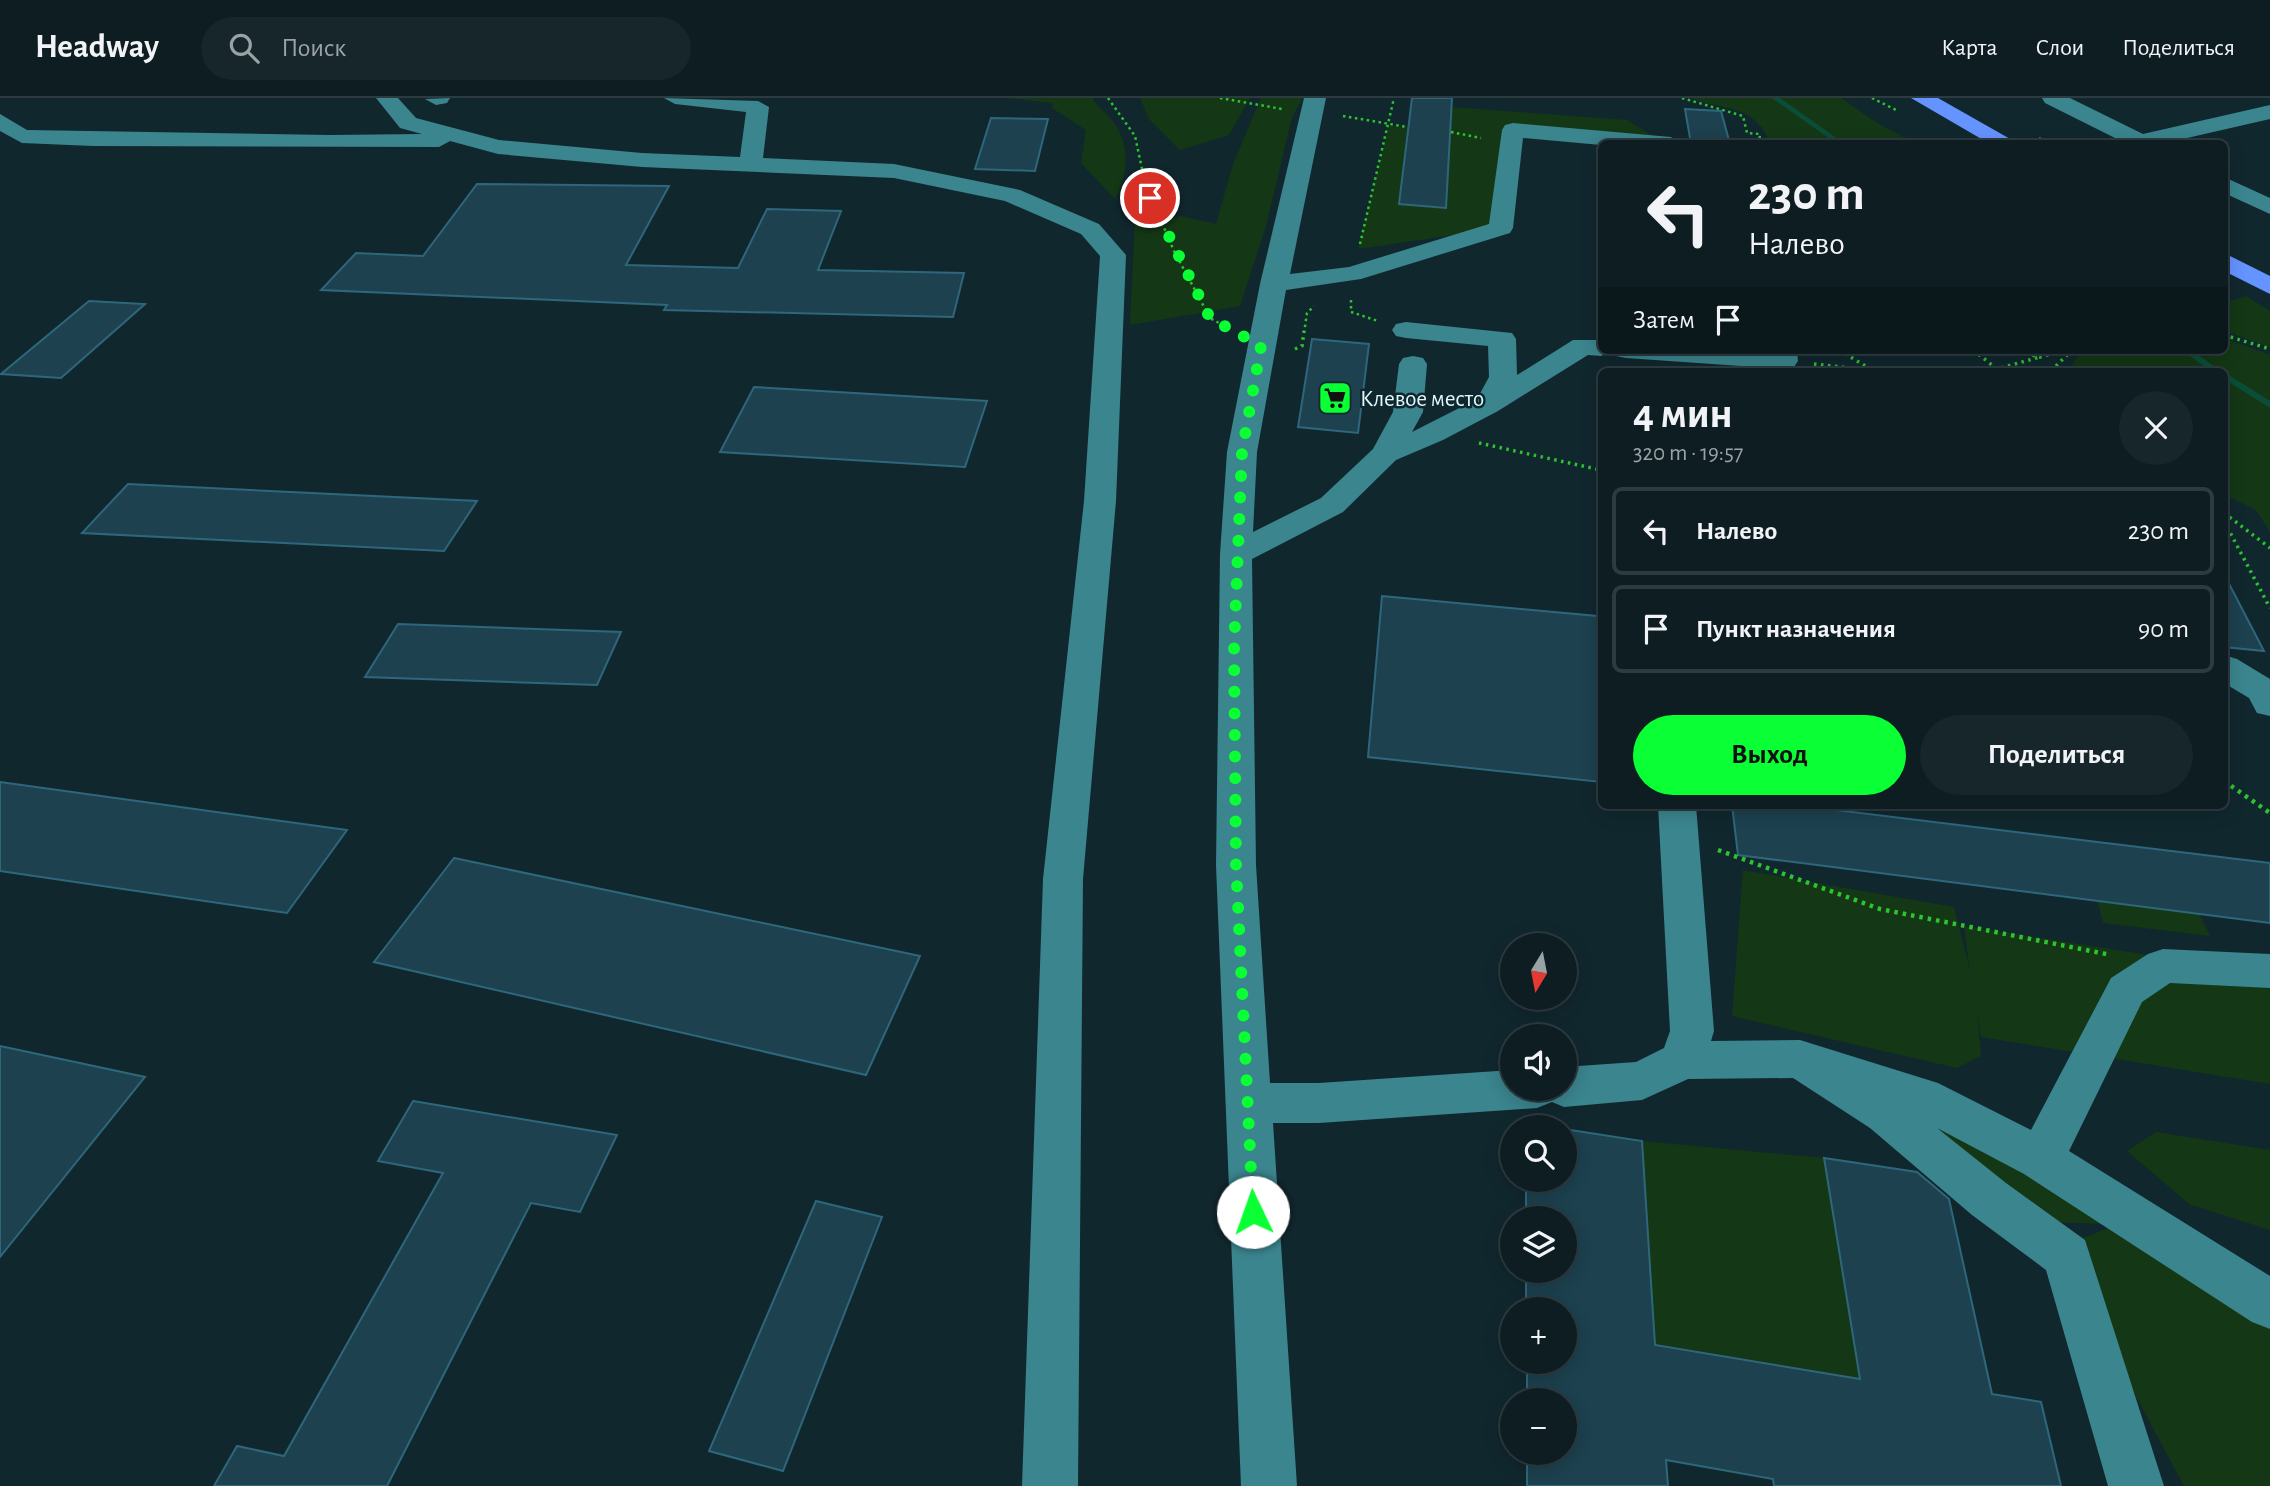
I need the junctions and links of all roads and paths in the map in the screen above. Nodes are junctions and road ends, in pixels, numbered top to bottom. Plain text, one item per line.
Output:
1 (387, 98) edge
2 (438, 98) edge
3 (675, 98) edge
4 (1108, 98) edge
5 (1220, 98) edge
6 (1394, 98) edge
7 (1682, 98) edge
8 (1922, 98) edge
9 (2053, 98) edge
10 (1303, 107) edge
11 (2270, 112) edge
12 (0, 121) edge
13 (408, 123) junction
14 (1389, 126) junction
15 (1407, 127) dead end
16 (469, 139) junction
17 (1626, 140) edge
18 (1759, 140) edge
19 (2001, 140) edge
20 (2140, 140) edge
21 (2152, 140) edge
22 (751, 164) junction
23 (2228, 186) edge
24 (2270, 207) edge
25 (2228, 263) edge
26 (1352, 274) junction
27 (1273, 284) junction
28 (2270, 286) edge
29 (1396, 327) joint
30 (2228, 336) edge
31 (1598, 348) edge
32 (2270, 349) edge
33 (1752, 354) edge
34 (1846, 354) edge
35 (1978, 354) edge
36 (2028, 354) edge
37 (2051, 354) edge
38 (2068, 354) edge
39 (1784, 355) edge
40 (1259, 356) junction
41 (2040, 357) junction
42 (1413, 364) dead end
43 (1861, 368) edge
44 (1870, 368) edge
45 (1995, 368) edge
46 (2004, 368) edge
47 (2054, 368) edge
48 (1488, 405) junction
49 (1433, 434) junction
50 (1385, 454) junction
51 (1598, 469) edge
52 (2228, 516) edge
53 (2228, 529) edge
54 (2270, 548) edge
55 (1236, 554) junction
56 (2270, 608) edge
57 (2228, 670) edge
58 (2228, 685) edge
59 (2266, 697) edge
60 (2228, 784) edge
61 (2270, 813) edge
62 (1678, 820) edge
63 (2163, 966) junction
64 (2270, 971) edge
65 (1800, 1059) junction
66 (1683, 1060) junction
67 (1577, 1086) edge
68 (1500, 1091) edge
69 (1247, 1103) junction
70 (2040, 1159) junction
71 (2270, 1305) edge
72 (1051, 1486) edge
73 (1269, 1486) edge
74 (2136, 1486) edge

1 - 13 street
2 - 13 street
3 - 22 street
4 - 40 path
5 - 10 path
6 - 14 path
7 - 18 path
8 - 19 main road
9 - 20 street
10 - 14 path
10 - 27 street
11 - 21 street
12 - 16 street
13 - 16 street
14 - 15 path
14 - 26 path
16 - 22 street
17 - 26 street
22 - 72 street
23 - 24 street
25 - 28 main road
26 - 27 street
26 - 29 path
26 - 40 path
27 - 40 street
29 - 48 street
30 - 32 path
31 - 48 street
33 - 39 street
34 - 44 path
35 - 45 path
36 - 41 path
37 - 41 path
38 - 47 path
39 - 43 path
40 - 55 street
41 - 46 path
42 - 50 street
48 - 49 street
49 - 50 street
49 - 51 path
50 - 55 street
52 - 54 path
53 - 56 path
55 - 69 street
57 - 59 street
58 - 59 street
60 - 61 path
62 - 63 path
62 - 66 street
63 - 64 street
63 - 70 street
65 - 66 street
65 - 70 street
65 - 74 street
66 - 67 street
68 - 69 street
69 - 73 street
70 - 71 street

